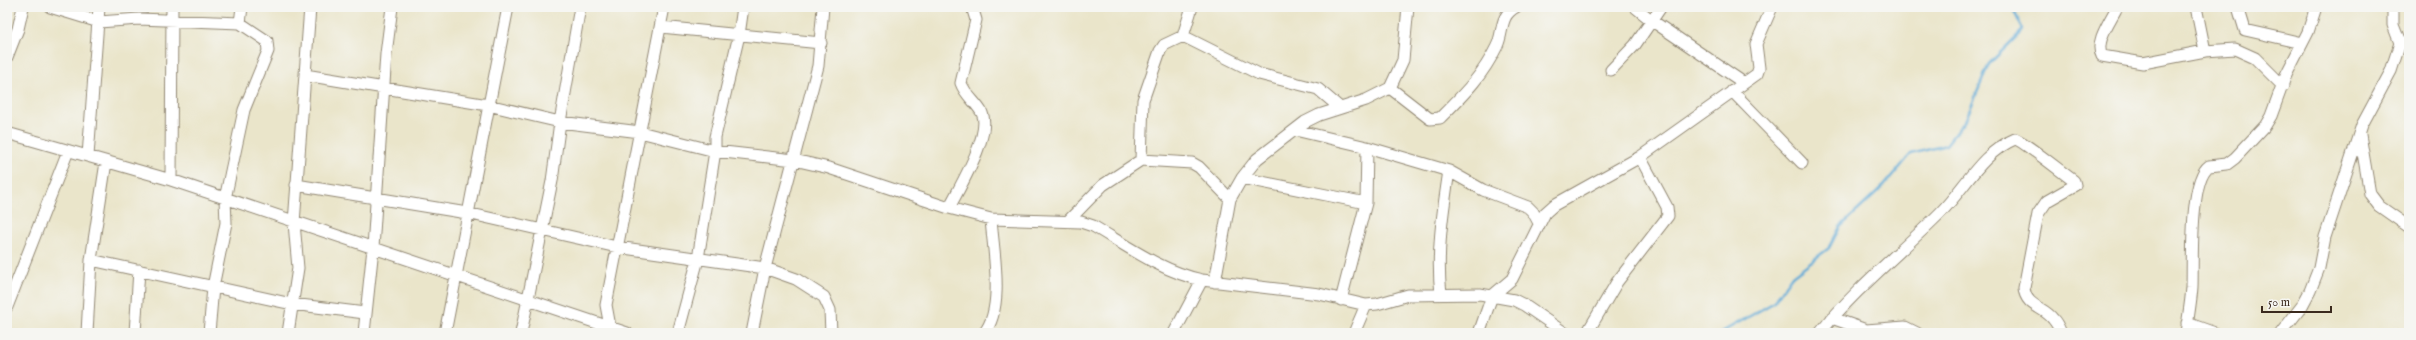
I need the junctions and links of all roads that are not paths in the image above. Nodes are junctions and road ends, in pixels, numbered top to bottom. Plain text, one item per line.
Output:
1 (23, 7) edge
2 (50, 7) edge
3 (99, 7) edge
4 (172, 7) edge
5 (242, 7) edge
6 (310, 7) edge
7 (392, 7) edge
8 (508, 7) edge
9 (580, 7) edge
10 (664, 7) edge
11 (743, 7) edge
12 (823, 7) edge
13 (972, 7) edge
14 (1192, 7) edge
15 (1408, 7) edge
16 (1634, 7) edge
17 (1661, 7) edge
18 (1772, 7) edge
19 (2118, 7) edge
20 (2196, 7) edge
21 (2238, 7) edge
22 (2316, 7) edge
23 (2393, 7) edge
24 (1513, 8) edge
25 (1651, 20) junction
26 (172, 21) junction
27 (99, 22) junction
28 (240, 23) junction
29 (661, 27) junction
30 (739, 35) junction
31 (1183, 36) junction
32 (821, 43) junction
33 (2302, 43) junction
34 (2205, 51) junction
35 (7, 57) edge
36 (1611, 70) dead end
37 (305, 75) junction
38 (1744, 83) junction
39 (2283, 86) junction
40 (384, 87) junction
41 (1390, 88) junction
42 (1732, 91) junction
43 (488, 105) junction
44 (1339, 108) junction
45 (560, 122) junction
46 (1295, 130) junction
47 (640, 132) junction
48 (7, 133) edge
49 (2360, 134) junction
50 (1368, 147) junction
51 (715, 150) junction
52 (68, 151) junction
53 (88, 156) junction
54 (1640, 157) junction
55 (794, 160) junction
56 (1141, 160) junction
57 (106, 162) junction
58 (1802, 163) dead end
59 (1449, 171) junction
60 (1242, 178) junction
61 (171, 180) junction
62 (296, 185) junction
63 (377, 198) junction
64 (1230, 199) junction
65 (225, 200) junction
66 (1366, 203) junction
67 (949, 208) junction
68 (467, 213) junction
69 (991, 219) junction
70 (1069, 220) junction
71 (294, 223) junction
72 (1538, 223) junction
73 (2408, 223) edge
74 (540, 231) junction
75 (617, 247) junction
76 (373, 248) junction
77 (698, 259) junction
78 (91, 260) junction
79 (765, 268) junction
80 (139, 270) junction
81 (455, 276) junction
82 (1202, 280) junction
83 (1215, 282) junction
84 (213, 287) junction
85 (1442, 294) junction
86 (1492, 296) junction
87 (1341, 300) junction
88 (528, 301) junction
89 (292, 304) junction
90 (1366, 304) junction
91 (7, 307) edge
92 (365, 313) junction
93 (1832, 318) junction
94 (2186, 328) edge
95 (610, 330) edge
96 (86, 333) edge
97 (135, 333) edge
98 (209, 333) edge
99 (288, 333) edge
100 (364, 333) edge
101 (445, 333) edge
102 (521, 333) edge
103 (627, 333) edge
104 (678, 333) edge
105 (752, 333) edge
106 (831, 333) edge
107 (984, 333) edge
108 (1174, 333) edge
109 (1354, 333) edge
110 (1479, 333) edge
111 (1565, 333) edge
112 (1587, 333) edge
113 (1820, 333) edge
114 (1917, 333) edge
115 (2061, 333) edge
116 (2215, 333) edge
117 (2281, 333) edge

1 - 35 street
2 - 27 street
3 - 27 street
4 - 26 street
5 - 28 street
6 - 37 street
7 - 40 street
8 - 43 street
9 - 45 street
10 - 29 street
11 - 30 street
12 - 32 street
13 - 67 street
14 - 31 street
15 - 41 street
16 - 25 street
17 - 25 street
18 - 38 street
19 - 34 street
20 - 34 street
21 - 33 street
22 - 33 street
23 - 49 street
24 - 41 street
25 - 36 street
25 - 38 street
26 - 27 street
26 - 28 street
26 - 61 street
27 - 53 street
28 - 65 street
29 - 30 street
29 - 47 street
30 - 32 street
30 - 51 street
31 - 44 street
31 - 56 street
32 - 55 street
33 - 39 street
34 - 39 street
37 - 40 street
37 - 62 street
38 - 42 street
39 - 94 street
40 - 43 street
40 - 63 street
41 - 44 street
42 - 54 street
42 - 58 street
43 - 45 street
43 - 68 street
44 - 46 street
45 - 47 street
45 - 74 street
46 - 50 street
46 - 60 street
47 - 51 street
47 - 75 street
48 - 52 street
49 - 73 street
49 - 117 street
50 - 59 street
50 - 66 street
51 - 55 street
51 - 77 street
52 - 53 street
52 - 91 street
53 - 57 street
54 - 72 street
54 - 112 street
55 - 67 street
55 - 79 street
56 - 64 street
56 - 70 street
57 - 61 street
57 - 78 street
59 - 72 street
59 - 85 street
60 - 64 street
60 - 66 street
61 - 65 street
62 - 63 street
62 - 71 street
63 - 68 street
63 - 76 street
64 - 83 street
65 - 71 street
65 - 84 street
66 - 87 street
67 - 69 street
68 - 74 street
68 - 81 street
69 - 70 street
69 - 107 street
70 - 82 street
71 - 76 street
71 - 89 street
72 - 86 street
74 - 75 street
74 - 88 street
75 - 77 street
75 - 95 street
76 - 81 street
76 - 92 street
77 - 79 street
77 - 104 street
78 - 80 street
78 - 96 street
79 - 105 street
79 - 106 street
80 - 84 street
80 - 97 street
81 - 88 street
81 - 101 street
82 - 83 street
82 - 108 street
83 - 87 street
84 - 89 street
84 - 98 street
85 - 86 street
85 - 90 street
86 - 110 street
86 - 111 street
87 - 90 street
88 - 95 street
88 - 102 street
89 - 92 street
89 - 99 street
90 - 109 street
92 - 100 street
93 - 113 street
93 - 114 street
93 - 115 street
94 - 116 street
95 - 103 street

